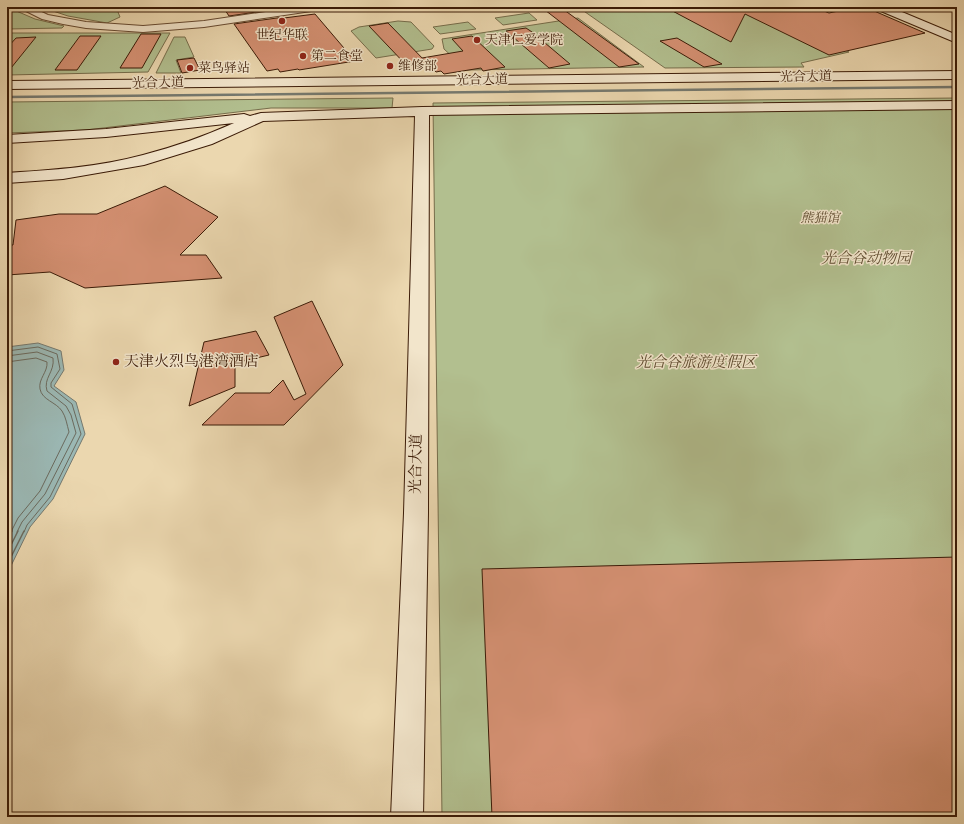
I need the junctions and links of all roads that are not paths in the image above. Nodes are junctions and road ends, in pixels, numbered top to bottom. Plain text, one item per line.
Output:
1 (23, 7) edge
2 (318, 7) edge
3 (880, 7) edge
4 (893, 7) edge
5 (957, 33) edge
6 (957, 39) edge
7 (957, 75) edge
8 (7, 85) edge
9 (957, 105) edge
10 (422, 111) junction
11 (261, 117) junction
12 (7, 139) edge
13 (7, 178) edge
14 (407, 817) edge

1 - 2 street
3 - 6 street
4 - 5 street
7 - 8 street, 光合大道
9 - 10 street, 光合大道
10 - 11 street, 光合大道
10 - 14 street, 光合大道
11 - 12 street
11 - 13 street, 光合大道

